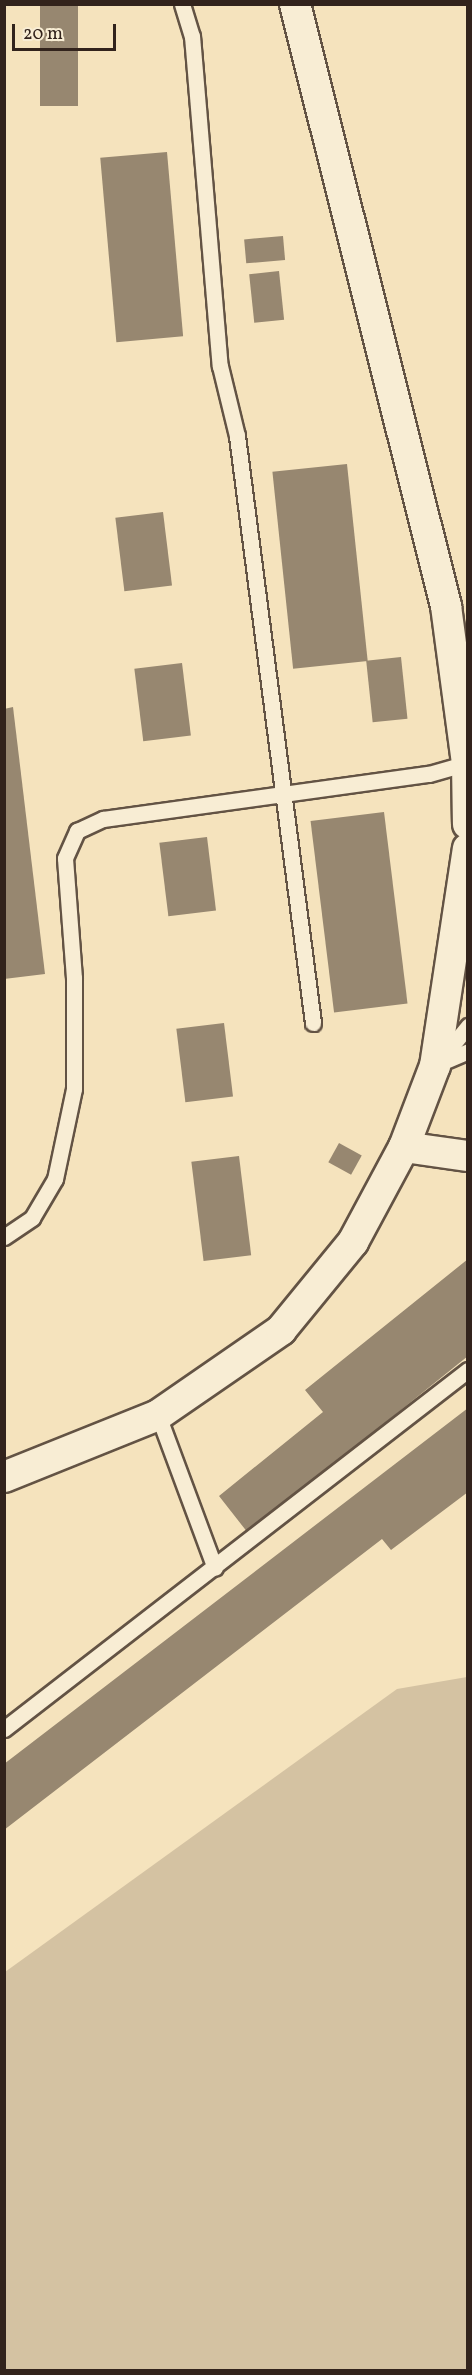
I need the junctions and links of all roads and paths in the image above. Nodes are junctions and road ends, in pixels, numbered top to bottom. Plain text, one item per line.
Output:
1 (182, 4) edge
2 (295, 4) edge
3 (467, 763) edge
4 (283, 792) junction
5 (468, 824) edge
6 (468, 848) edge
7 (313, 1023) dead end
8 (468, 1026) edge
9 (468, 1051) edge
10 (435, 1066) junction
11 (404, 1147) junction
12 (468, 1156) edge
13 (4, 1237) edge
14 (468, 1370) edge
15 (158, 1415) junction
16 (4, 1477) edge
17 (215, 1568) junction
18 (4, 1729) edge

1 - 4 lane
2 - 3 street
3 - 4 lane
3 - 5 street
4 - 7 lane
4 - 13 lane
6 - 10 street
8 - 10 lane
9 - 10 lane
10 - 11 street
11 - 12 street
11 - 15 street
14 - 17 lane
15 - 16 street
15 - 17 lane
17 - 18 lane

